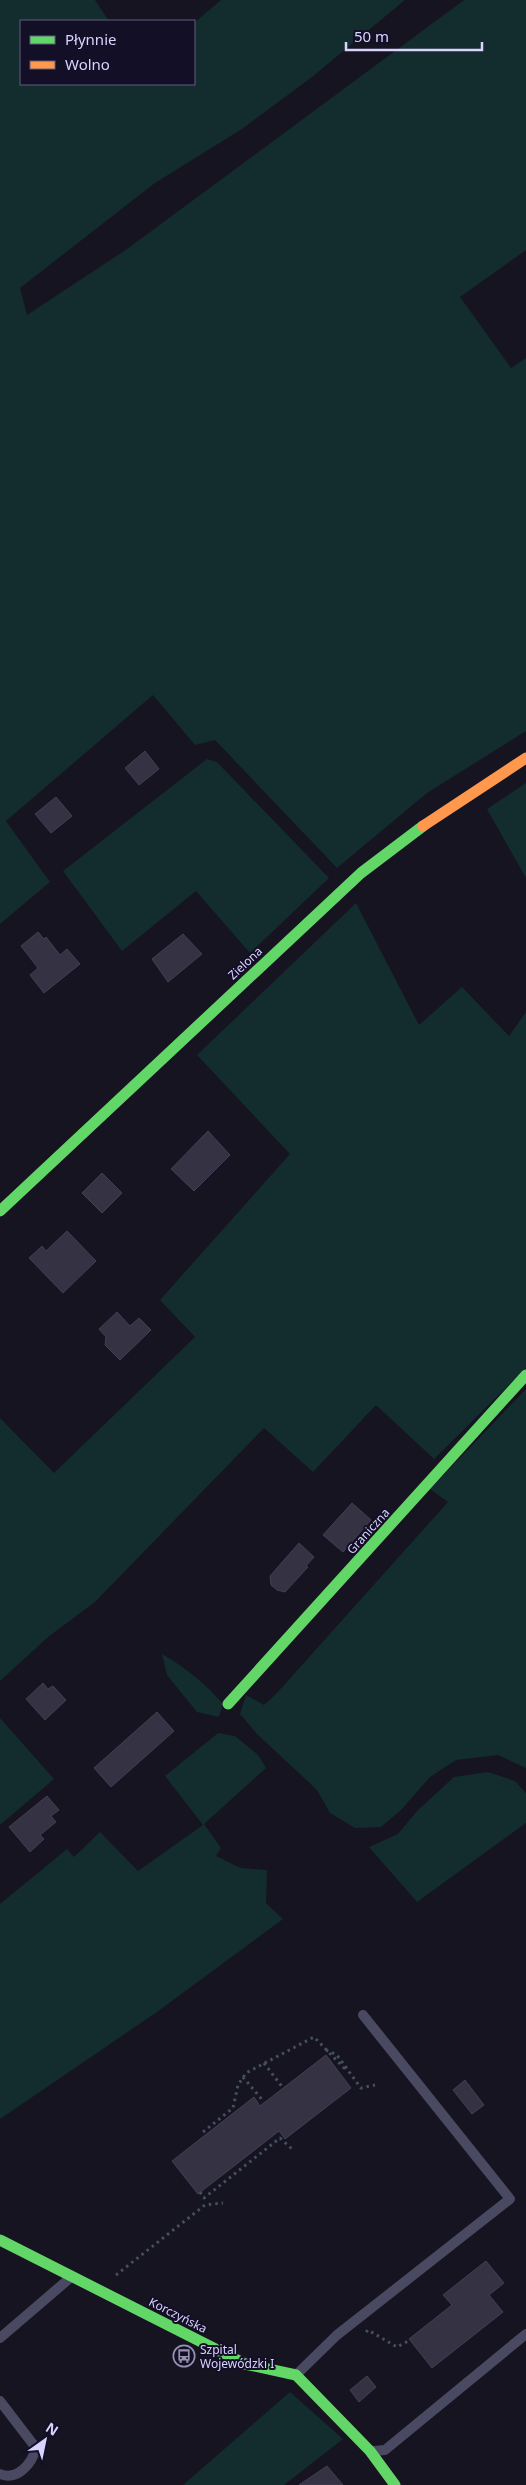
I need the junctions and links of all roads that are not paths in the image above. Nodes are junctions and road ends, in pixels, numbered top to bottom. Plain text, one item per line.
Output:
1 (526, 758) edge
2 (0, 1211) edge
3 (526, 1375) edge
4 (228, 1704) dead end
5 (363, 2015) dead end
6 (0, 2240) edge
7 (72, 2275) junction
8 (526, 2334) edge
9 (0, 2338) edge
10 (296, 2375) junction
11 (0, 2401) edge
12 (370, 2452) junction
13 (0, 2474) edge
14 (395, 2485) edge

1 - 2 street, Zielona
3 - 4 street, Graniczna
5 - 10 lane
6 - 7 street, Korczyńska
7 - 9 lane
7 - 10 street, Korczyńska
8 - 12 lane
10 - 12 street
11 - 13 lane
12 - 14 street

